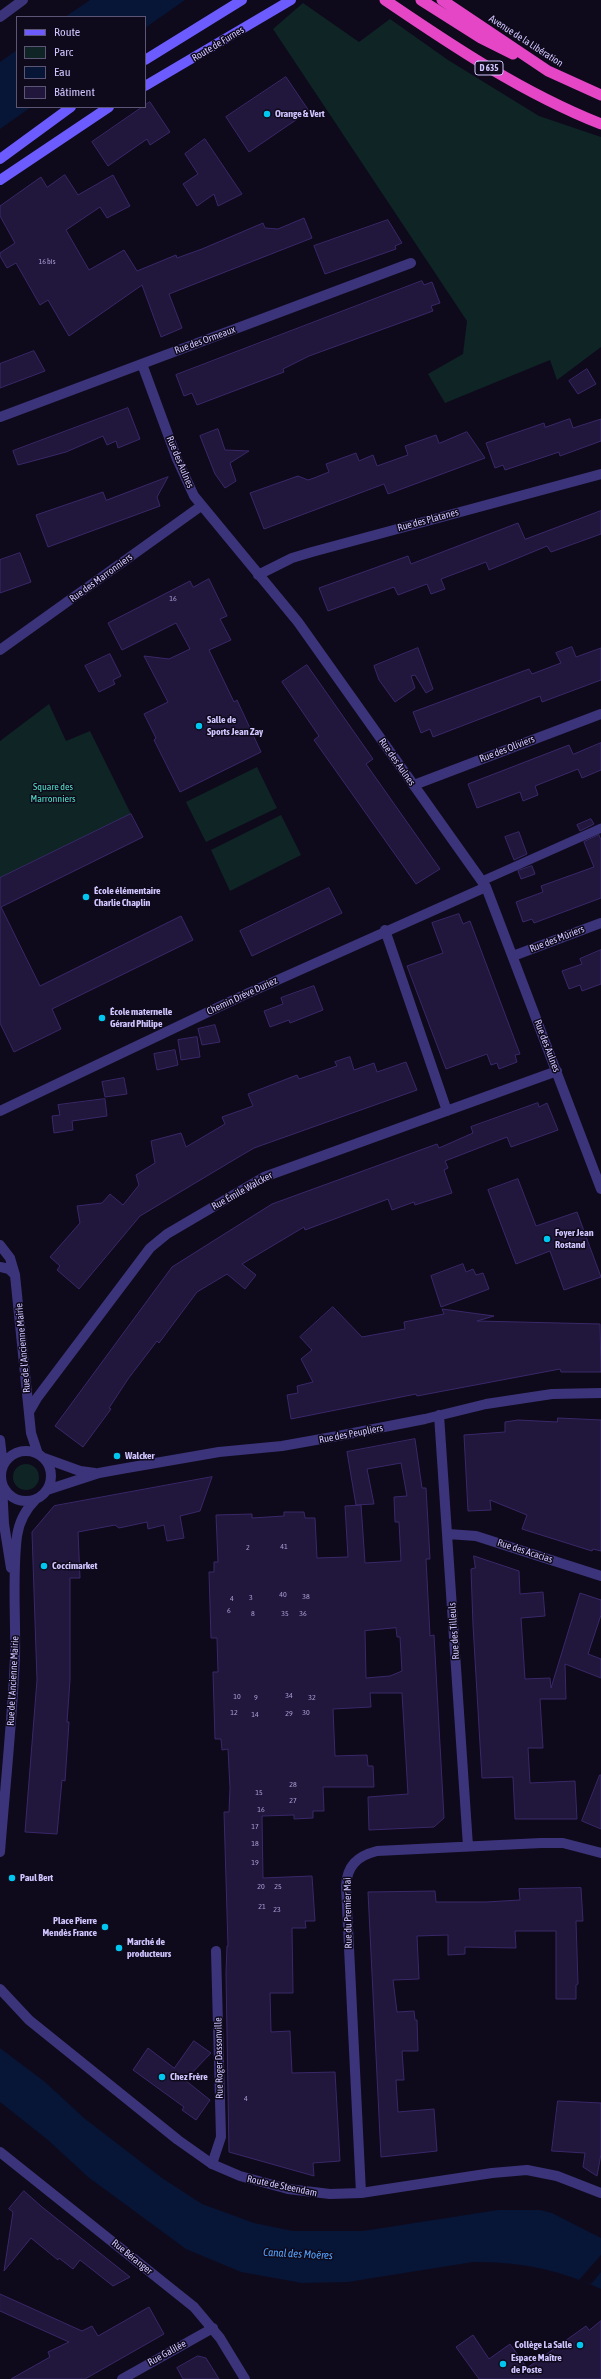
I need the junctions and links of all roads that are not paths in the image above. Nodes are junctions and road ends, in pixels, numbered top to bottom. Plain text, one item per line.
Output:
1 (24, 0) edge
2 (242, 0) edge
3 (291, 0) edge
4 (385, 0) edge
5 (421, 0) edge
6 (442, 0) edge
7 (0, 17) edge
8 (146, 59) edge
9 (548, 71) junction
10 (146, 85) edge
11 (601, 95) edge
12 (70, 108) edge
13 (108, 108) edge
14 (601, 124) edge
15 (0, 159) edge
16 (0, 180) edge
17 (411, 263) dead end
18 (142, 364) junction
19 (0, 417) edge
20 (601, 474) edge
21 (201, 506) junction
22 (258, 575) junction
23 (0, 650) edge
24 (601, 714) edge
25 (414, 785) junction
26 (601, 828) edge
27 (484, 884) junction
28 (601, 923) edge
29 (385, 930) junction
30 (513, 956) junction
31 (557, 1072) junction
32 (0, 1111) edge
33 (447, 1111) junction
34 (601, 1189) edge
35 (0, 1245) edge
36 (0, 1267) edge
37 (15, 1275) junction
38 (601, 1393) edge
39 (29, 1412) junction
40 (439, 1415) junction
41 (0, 1440) edge
42 (41, 1456) junction
43 (3, 1466) junction
44 (99, 1473) junction
45 (2, 1483) junction
46 (47, 1490) junction
47 (32, 1500) junction
48 (2, 1507) edge
49 (448, 1534) junction
50 (601, 1576) edge
51 (13, 1580) junction
52 (468, 1846) junction
53 (0, 1852) edge
54 (601, 1853) edge
55 (216, 1952) dead end
56 (0, 1989) edge
57 (0, 2152) edge
58 (212, 2164) junction
59 (361, 2193) junction
60 (601, 2194) edge
61 (213, 2328) junction
62 (122, 2379) edge
63 (245, 2379) edge

1 - 7 street
2 - 8 main road
3 - 10 main road, Route de Furnes
4 - 14 highway, D 635
5 - 9 highway
6 - 9 highway, Avenue de la Libération
9 - 11 highway, Avenue de la Libération
12 - 15 main road
13 - 16 main road
17 - 18 street, Rue des Ormeaux
18 - 19 street, Rue des Ormeaux
18 - 21 street, Rue des Aulnes
20 - 22 street, Rue des Platanes
21 - 22 street, Rue des Aulnes
21 - 23 street, Rue des Marronniers
22 - 25 street, Rue des Aulnes
24 - 25 street, Rue des Oliviers
25 - 27 street, Rue des Aulnes
26 - 27 lane
27 - 29 street, Chemin Drève Duriez
27 - 30 street, Rue des Aulnes
28 - 30 street, Rue des Mûriers
29 - 32 street, Chemin Drève Duriez
29 - 33 street
30 - 31 street, Rue des Aulnes
31 - 33 street, Rue Émile Walcker
31 - 34 street, Rue des Aulnes
33 - 39 street, Rue Émile Walcker
35 - 37 street, Rue de l'Ancienne Mairie
36 - 37 street
37 - 39 street, Rue de l'Ancienne Mairie
38 - 40 street, Rue des Peupliers
39 - 42 street, Rue de l'Ancienne Mairie
40 - 44 street, Rue des Peupliers
40 - 49 street, Rue des Tilleuls
41 - 43 street
42 - 43 street
42 - 44 street, Rue des Peupliers
42 - 46 street
43 - 45 street
44 - 46 street, Rue des Peupliers
45 - 47 street
45 - 48 street, Rue de l'Ancienne Mairie
46 - 47 street
47 - 48 street
47 - 51 street, Rue de l'Ancienne Mairie
48 - 51 street, Rue de l'Ancienne Mairie
49 - 50 street, Rue des Acacias
49 - 52 street, Rue des Tilleuls
51 - 53 street, Rue de l'Ancienne Mairie
52 - 54 street, Rue du Premier Mai
52 - 59 street, Rue du Premier Mai
55 - 58 street, Rue Roger Dassonville
56 - 58 street, Route de Steendam
57 - 61 street, Rue Béranger
58 - 59 street, Route de Steendam
59 - 60 street, Route de Steendam
61 - 62 street, Rue Galilée
61 - 63 street, Rue Béranger

